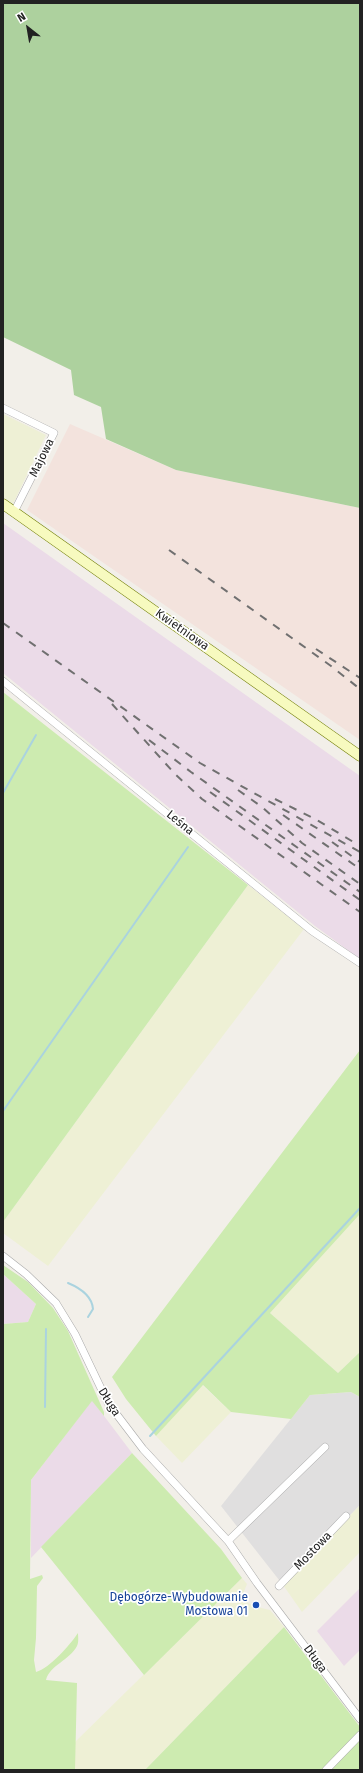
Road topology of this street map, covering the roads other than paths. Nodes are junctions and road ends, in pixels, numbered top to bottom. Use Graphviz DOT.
graph roads {
  1 [pos="3,408"];
  2 [pos="3,504"];
  3 [pos="14,512"];
  4 [pos="3,681"];
  5 [pos="360,756"];
  6 [pos="360,963"];
  7 [pos="3,1256"];
  8 [pos="325,1447"];
  9 [pos="346,1516"];
  10 [pos="228,1541"];
  11 [pos="279,1586"];
  12 [pos="360,1719"];
  13 [pos="360,1735"];
  14 [pos="326,1770"];
  1 -- 3 [label="street, Majowa"];
  2 -- 3 [label="street, Kwietniowa"];
  3 -- 5 [label="street, Kwietniowa"];
  4 -- 6 [label="street, Leśna"];
  7 -- 10 [label="street, Długa"];
  8 -- 10 [label="street"];
  9 -- 11 [label="street, Mostowa"];
  10 -- 12 [label="street, Długa"];
  13 -- 14 [label="street"];
}
